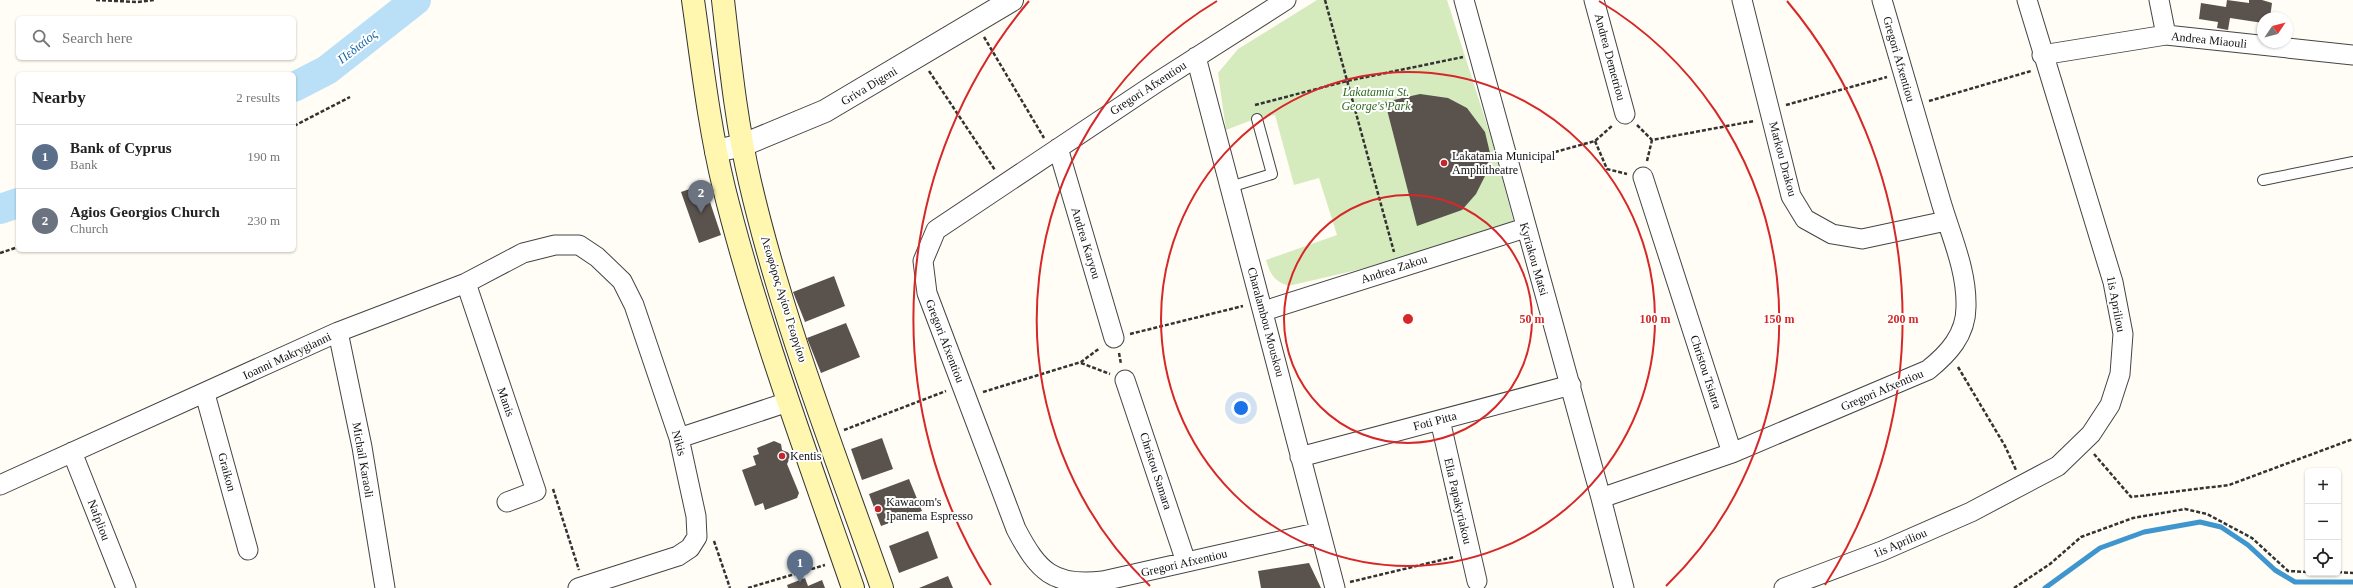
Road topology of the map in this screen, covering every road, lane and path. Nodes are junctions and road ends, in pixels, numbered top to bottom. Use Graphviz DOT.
graph roads {
  1 [pos="96,0"];
  2 [pos="154,0"];
  3 [pos="693,0"];
  4 [pos="723,0"];
  5 [pos="1012,0"];
  6 [pos="1286,0"];
  7 [pos="1325,0"];
  8 [pos="1464,0"];
  9 [pos="1594,0"];
  10 [pos="1742,0"];
  11 [pos="1882,0"];
  12 [pos="2027,0"];
  13 [pos="2159,0"];
  14 [pos="976,22"];
  15 [pos="2166,35"];
  16 [pos="1478,54"];
  17 [pos="2353,55"];
  18 [pos="919,56"];
  19 [pos="1196,57"];
  20 [pos="2044,61"];
  21 [pos="1903,73"];
  22 [pos="1347,81"];
  23 [pos="350,97"];
  24 [pos="1913,106"];
  25 [pos="1625,114"];
  26 [pos="1771,114"];
  27 [pos="1257,119"];
  28 [pos="296,125"];
  29 [pos="1652,140"];
  30 [pos="1595,141"];
  31 [pos="743,145"];
  32 [pos="1055,150"];
  33 [pos="716,151"];
  34 [pos="2353,162"];
  35 [pos="1508,165"];
  36 [pos="1643,177"];
  37 [pos="2263,180"];
  38 [pos="1005,184"];
  39 [pos="1230,187"];
  40 [pos="1946,221"];
  41 [pos="1525,228"];
  42 [pos="579,245"];
  43 [pos="16,248"];
  44 [pos="0,253"];
  45 [pos="1398,268"];
  46 [pos="466,283"];
  47 [pos="1262,306"];
  48 [pos="338,332"];
  49 [pos="1114,338"];
  50 [pos="1949,353"];
  51 [pos="1081,362"];
  52 [pos="1125,380"];
  53 [pos="1571,385"];
  54 [pos="964,391"];
  55 [pos="205,394"];
  56 [pos="788,402"];
  57 [pos="1440,420"];
  58 [pos="838,432"];
  59 [pos="679,438"];
  60 [pos="2353,439"];
  61 [pos="2083,441"];
  62 [pos="72,452"];
  63 [pos="1732,453"];
  64 [pos="1300,457"];
  65 [pos="0,485"];
  66 [pos="2022,485"];
  67 [pos="536,491"];
  68 [pos="1602,498"];
  69 [pos="507,502"];
  70 [pos="1320,532"];
  71 [pos="697,538"];
  72 [pos="248,550"];
  73 [pos="1470,553"];
  74 [pos="843,559"];
  75 [pos="1186,562"];
  76 [pos="2305,572"];
  77 [pos="2341,572"];
  78 [pos="2353,573"];
  79 [pos="1477,581"];
  80 [pos="581,587"];
  81 [pos="1335,587"];
  82 [pos="126,588"];
  83 [pos="385,588"];
  84 [pos="730,588"];
  85 [pos="748,588"];
  86 [pos="853,588"];
  87 [pos="882,588"];
  88 [pos="1624,588"];
  89 [pos="1784,588"];
  90 [pos="2014,588"];
  1 -- 2 [label="path"];
  3 -- 33 [label="main road"];
  4 -- 31 [label="main road, Λεωφόρος Αγίου Γεωργίου"];
  5 -- 14 [label="street, Griva Digeni"];
  6 -- 19 [label="street, Gregori Afxentiou"];
  7 -- 22 [label="path"];
  8 -- 16 [label="street, Kyriakou Matsi"];
  9 -- 25 [label="street, Andrea Demetriou"];
  10 -- 26 [label="street, Markou Drakou"];
  11 -- 21 [label="street, Gregori Afxentiou"];
  12 -- 20 [label="street, 1is Apriliou"];
  13 -- 15 [label="street"];
  14 -- 18 [label="street, Griva Digeni"];
  14 -- 32 [label="path"];
  15 -- 17 [label="street, Andrea Miaouli"];
  15 -- 20 [label="street, Andrea Miaouli"];
  16 -- 22 [label="path"];
  16 -- 35 [label="street, Kyriakou Matsi"];
  18 -- 31 [label="street, Griva Digeni"];
  18 -- 38 [label="path"];
  19 -- 32 [label="street, Gregori Afxentiou"];
  19 -- 39 [label="street, Charalambou Mouskou"];
  20 -- 24 [label="path"];
  20 -- 61 [label="street, 1is Apriliou"];
  21 -- 24 [label="street, Gregori Afxentiou"];
  21 -- 26 [label="path"];
  22 -- 27 [label="path"];
  22 -- 45 [label="path"];
  23 -- 28 [label="path"];
  24 -- 40 [label="street, Gregori Afxentiou"];
  25 -- 29 [label="path"];
  25 -- 30 [label="path"];
  26 -- 29 [label="path"];
  26 -- 40 [label="street, Markou Drakou"];
  27 -- 39 [label="lane"];
  29 -- 36 [label="path"];
  30 -- 35 [label="path"];
  30 -- 36 [label="path"];
  31 -- 33 [label="street, Griva Digeni"];
  31 -- 87 [label="main road, Λεωφόρος Αγίου Γεωργίου"];
  32 -- 38 [label="street, Gregori Afxentiou"];
  32 -- 49 [label="street, Andrea Karyou"];
  33 -- 56 [label="main road"];
  34 -- 37 [label="lane"];
  35 -- 41 [label="street, Kyriakou Matsi"];
  36 -- 63 [label="street, Christou Tsiatra"];
  38 -- 54 [label="street, Gregori Afxentiou"];
  39 -- 47 [label="street, Charalambou Mouskou"];
  40 -- 50 [label="street, Gregori Afxentiou"];
  41 -- 45 [label="street, Andrea Zakou"];
  41 -- 53 [label="street, Kyriakou Matsi"];
  42 -- 46 [label="street, Ioanni Makrygianni"];
  42 -- 59 [label="street, Nikis"];
  43 -- 44 [label="path"];
  45 -- 47 [label="street, Andrea Zakou"];
  46 -- 48 [label="street, Ioanni Makrygianni"];
  46 -- 67 [label="street, Manis"];
  47 -- 49 [label="path"];
  47 -- 64 [label="street, Charalambou Mouskou"];
  48 -- 55 [label="street, Ioanni Makrygianni"];
  48 -- 83 [label="street, Michail Karaoli"];
  49 -- 51 [label="path"];
  49 -- 52 [label="path"];
  50 -- 63 [label="street, Gregori Afxentiou"];
  50 -- 66 [label="path"];
  51 -- 52 [label="path"];
  51 -- 54 [label="path"];
  52 -- 75 [label="street, Christou Samara"];
  53 -- 57 [label="street, Foti Pitta"];
  53 -- 68 [label="street, Kyriakou Matsi"];
  54 -- 58 [label="path"];
  54 -- 75 [label="street, Gregori Afxentiou"];
  55 -- 62 [label="street, Ioanni Makrygianni"];
  55 -- 72 [label="street, Graikon"];
  56 -- 59 [label="street"];
  56 -- 74 [label="main road"];
  57 -- 64 [label="street, Foti Pitta"];
  57 -- 73 [label="street, Elia Papakyriakou"];
  59 -- 71 [label="street, Nikis"];
  60 -- 61 [label="path"];
  61 -- 66 [label="street, 1is Apriliou"];
  62 -- 65 [label="street, Ioanni Makrygianni"];
  62 -- 82 [label="street, Nafpliou"];
  63 -- 68 [label="street, Gregori Afxentiou"];
  64 -- 70 [label="street, Charalambou Mouskou"];
  66 -- 89 [label="street, 1is Apriliou"];
  67 -- 69 [label="street"];
  67 -- 80 [label="path"];
  68 -- 88 [label="street, Kyriakou Matsi"];
  70 -- 75 [label="street, Gregori Afxentiou"];
  70 -- 81 [label="street, Charalambou Mouskou"];
  71 -- 80 [label="street"];
  71 -- 84 [label="path"];
  73 -- 79 [label="street, Elia Papakyriakou"];
  73 -- 81 [label="path"];
  74 -- 85 [label="path"];
  74 -- 86 [label="main road"];
  76 -- 90 [label="path"];
  77 -- 78 [label="path"];
}
